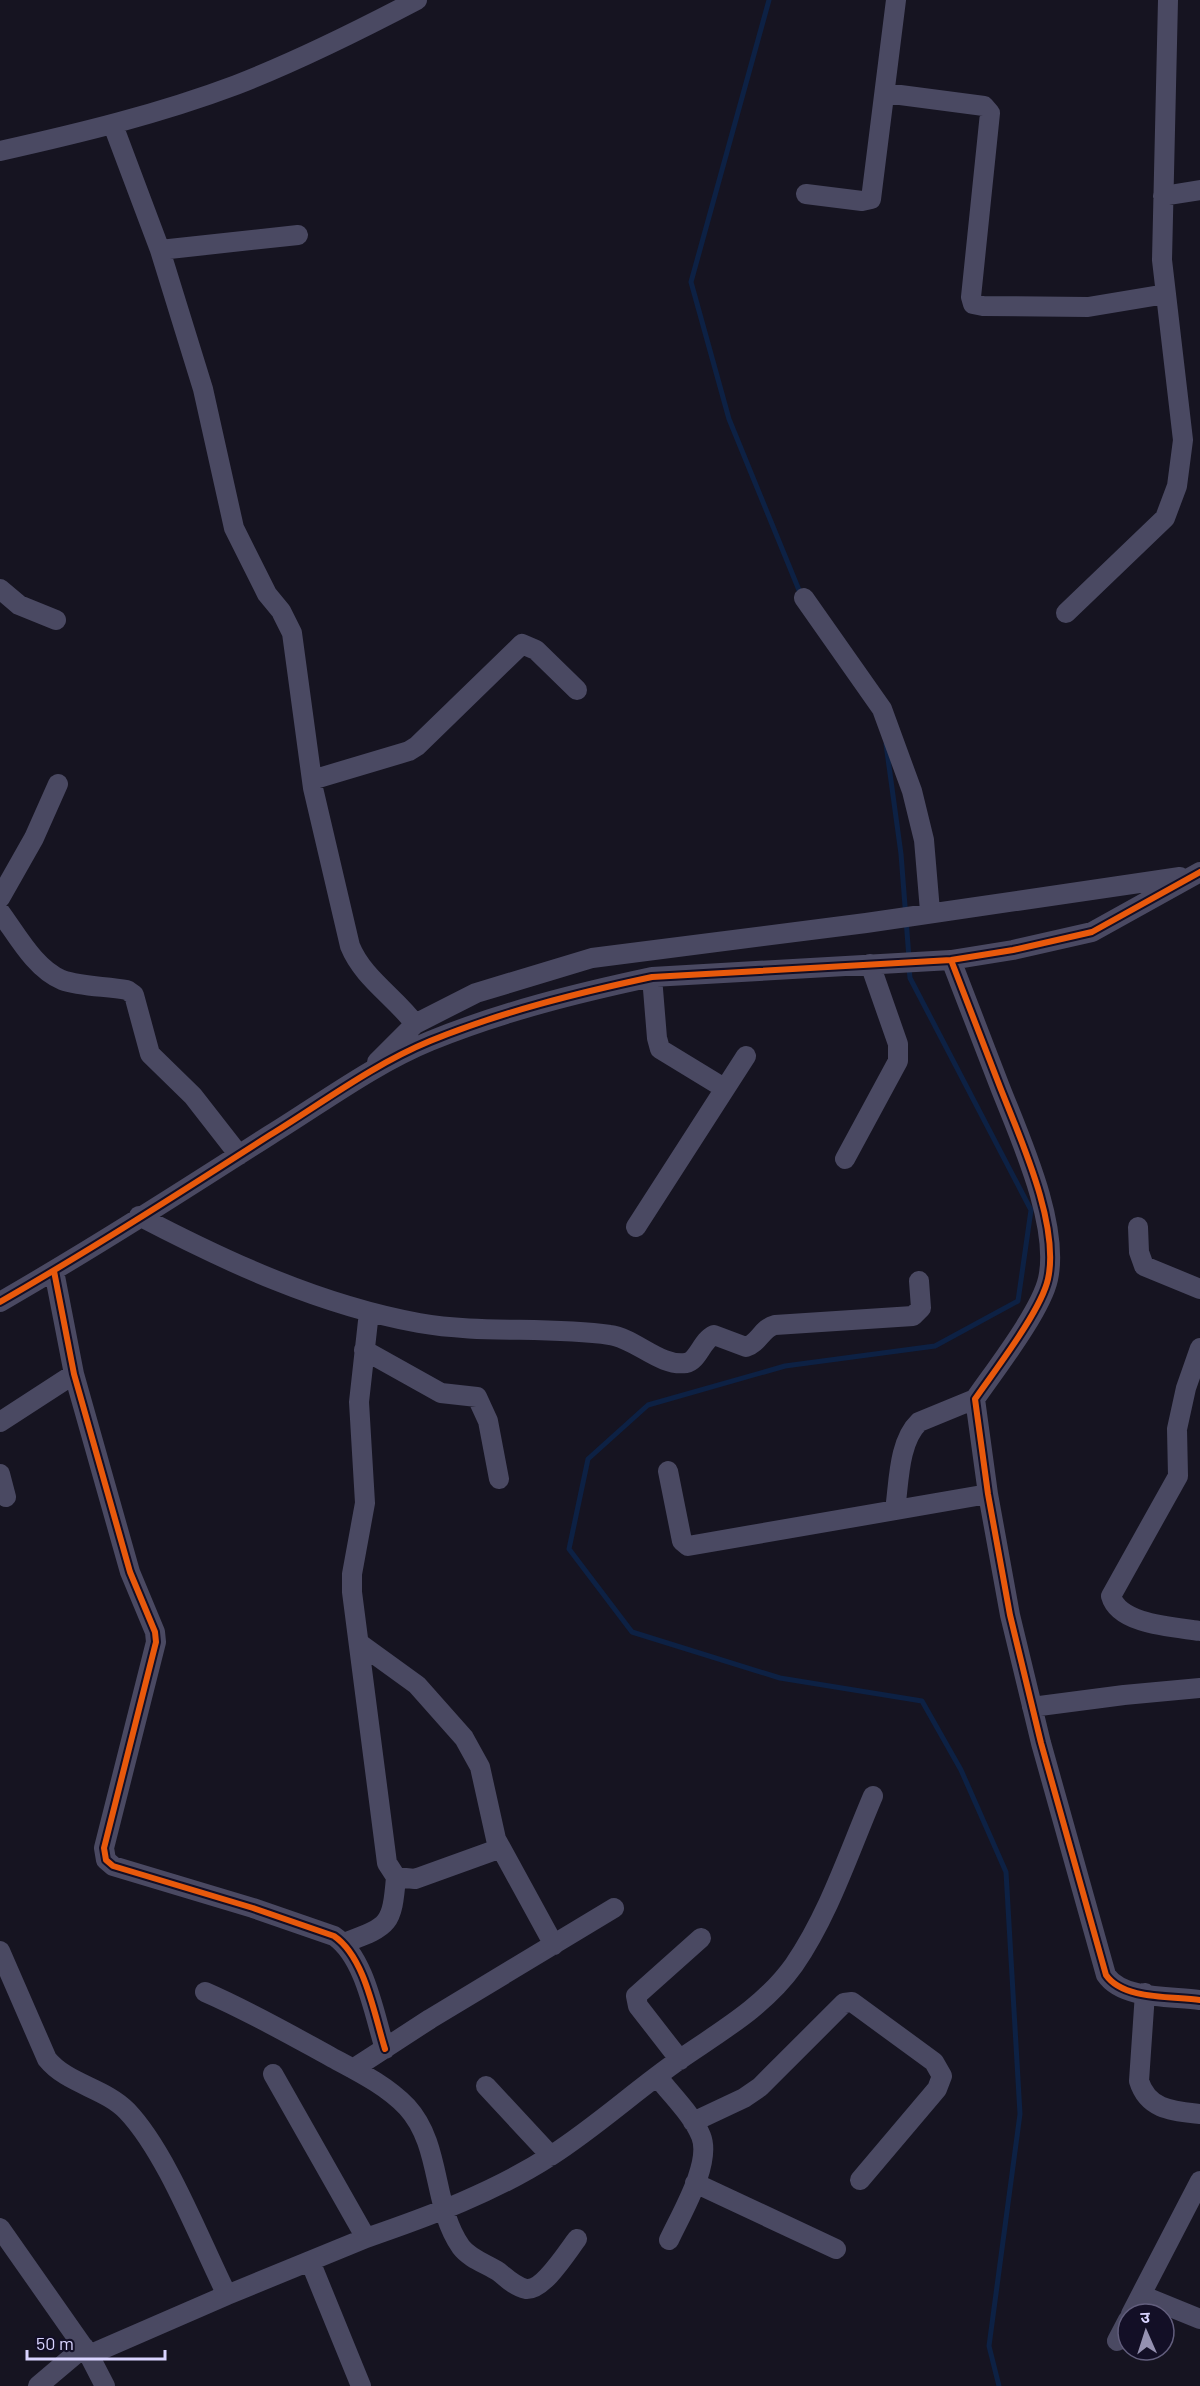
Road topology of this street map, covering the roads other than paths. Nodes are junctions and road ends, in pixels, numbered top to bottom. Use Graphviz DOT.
graph roads {
  1 [pos="417,0"];
  2 [pos="896,0"];
  3 [pos="1168,0"];
  4 [pos="885,93"];
  5 [pos="113,125"];
  6 [pos="0,151"];
  7 [pos="1200,190"];
  8 [pos="806,194"];
  9 [pos="1163,196"];
  10 [pos="298,235"];
  11 [pos="160,250"];
  12 [pos="1166,294"];
  13 [pos="0,589"];
  14 [pos="804,598"];
  15 [pos="1066,613"];
  16 [pos="56,620"];
  17 [pos="578,690"];
  18 [pos="312,780"];
  19 [pos="58,784"];
  20 [pos="1196,874"];
  21 [pos="0,898"];
  22 [pos="0,912"];
  23 [pos="924,912"];
  24 [pos="951,960"];
  25 [pos="879,963"];
  26 [pos="652,977"];
  27 [pos="415,1024"];
  28 [pos="747,1056"];
  29 [pos="362,1077"];
  30 [pos="724,1088"];
  31 [pos="239,1155"];
  32 [pos="845,1159"];
  33 [pos="139,1216"];
  34 [pos="636,1227"];
  35 [pos="1138,1227"];
  36 [pos="54,1271"];
  37 [pos="919,1281"];
  38 [pos="1200,1289"];
  39 [pos="0,1302"];
  40 [pos="369,1312"];
  41 [pos="1200,1348"];
  42 [pos="364,1350"];
  43 [pos="74,1374"];
  44 [pos="1193,1390"];
  45 [pos="975,1399"];
  46 [pos="0,1422"];
  47 [pos="668,1471"];
  48 [pos="0,1474"];
  49 [pos="500,1479"];
  50 [pos="988,1494"];
  51 [pos="6,1497"];
  52 [pos="895,1510"];
  53 [pos="1200,1631"];
  54 [pos="360,1643"];
  55 [pos="1200,1688"];
  56 [pos="1032,1707"];
  57 [pos="873,1796"];
  58 [pos="501,1848"];
  59 [pos="396,1877"];
  60 [pos="614,1908"];
  61 [pos="701,1938"];
  62 [pos="344,1943"];
  63 [pos="554,1944"];
  64 [pos="0,1951"];
  65 [pos="206,1992"];
  66 [pos="1145,1993"];
  67 [pos="1200,2000"];
  68 [pos="385,2049"];
  69 [pos="680,2060"];
  70 [pos="353,2069"];
  71 [pos="273,2074"];
  72 [pos="657,2076"];
  73 [pos="486,2086"];
  74 [pos="1200,2114"];
  75 [pos="693,2122"];
  76 [pos="551,2156"];
  77 [pos="860,2180"];
  78 [pos="695,2183"];
  79 [pos="1197,2192"];
  80 [pos="446,2211"];
  81 [pos="0,2228"];
  82 [pos="366,2238"];
  83 [pos="577,2240"];
  84 [pos="669,2240"];
  85 [pos="836,2249"];
  86 [pos="310,2261"];
  87 [pos="227,2295"];
  88 [pos="1141,2295"];
  89 [pos="1137,2302"];
  90 [pos="1200,2319"];
  91 [pos="86,2351"];
  92 [pos="38,2386"];
  93 [pos="105,2386"];
  94 [pos="361,2386"];
  1 -- 5 [label="street"];
  2 -- 4 [label="street"];
  3 -- 9 [label="street"];
  4 -- 8 [label="street"];
  4 -- 12 [label="street"];
  5 -- 6 [label="street"];
  5 -- 11 [label="street"];
  7 -- 9 [label="street"];
  9 -- 12 [label="street"];
  10 -- 11 [label="street"];
  11 -- 18 [label="street"];
  12 -- 15 [label="street"];
  13 -- 16 [label="street"];
  14 -- 23 [label="street"];
  17 -- 18 [label="street"];
  18 -- 27 [label="street"];
  19 -- 21 [label="street"];
  20 -- 23 [label="street"];
  20 -- 24 [label="street"];
  22 -- 31 [label="street"];
  23 -- 27 [label="street"];
  24 -- 25 [label="street"];
  24 -- 45 [label="street"];
  25 -- 26 [label="street"];
  25 -- 32 [label="street"];
  26 -- 29 [label="street"];
  26 -- 30 [label="street"];
  27 -- 29 [label="street"];
  28 -- 30 [label="street"];
  29 -- 31 [label="street"];
  30 -- 34 [label="street"];
  31 -- 33 [label="street"];
  33 -- 36 [label="street"];
  33 -- 40 [label="street"];
  35 -- 38 [label="street"];
  36 -- 39 [label="street"];
  36 -- 43 [label="street"];
  37 -- 40 [label="street"];
  40 -- 42 [label="street"];
  41 -- 44 [label="street"];
  42 -- 49 [label="street"];
  42 -- 54 [label="street"];
  43 -- 46 [label="street"];
  43 -- 62 [label="street"];
  44 -- 53 [label="street"];
  45 -- 50 [label="street"];
  45 -- 52 [label="street"];
  47 -- 52 [label="street"];
  48 -- 51 [label="street"];
  50 -- 52 [label="street"];
  50 -- 56 [label="street"];
  54 -- 58 [label="street"];
  54 -- 59 [label="street"];
  55 -- 56 [label="street"];
  56 -- 66 [label="street"];
  57 -- 69 [label="street"];
  58 -- 59 [label="street"];
  58 -- 63 [label="street"];
  59 -- 62 [label="street"];
  60 -- 63 [label="street"];
  61 -- 69 [label="street"];
  62 -- 68 [label="street"];
  63 -- 68 [label="street"];
  64 -- 87 [label="street"];
  65 -- 70 [label="street"];
  66 -- 67 [label="street"];
  66 -- 74 [label="street"];
  68 -- 70 [label="street"];
  69 -- 72 [label="street"];
  70 -- 80 [label="street"];
  71 -- 82 [label="street"];
  72 -- 75 [label="street"];
  72 -- 76 [label="street"];
  73 -- 76 [label="street"];
  75 -- 77 [label="street"];
  75 -- 78 [label="street"];
  76 -- 80 [label="street"];
  78 -- 84 [label="street"];
  78 -- 85 [label="street"];
  79 -- 88 [label="street"];
  80 -- 82 [label="street"];
  80 -- 83 [label="street"];
  81 -- 91 [label="street"];
  82 -- 86 [label="street"];
  86 -- 87 [label="street"];
  86 -- 94 [label="street"];
  87 -- 91 [label="street"];
  88 -- 89 [label="street"];
  88 -- 90 [label="street"];
  91 -- 92 [label="street"];
  91 -- 93 [label="street"];
}
